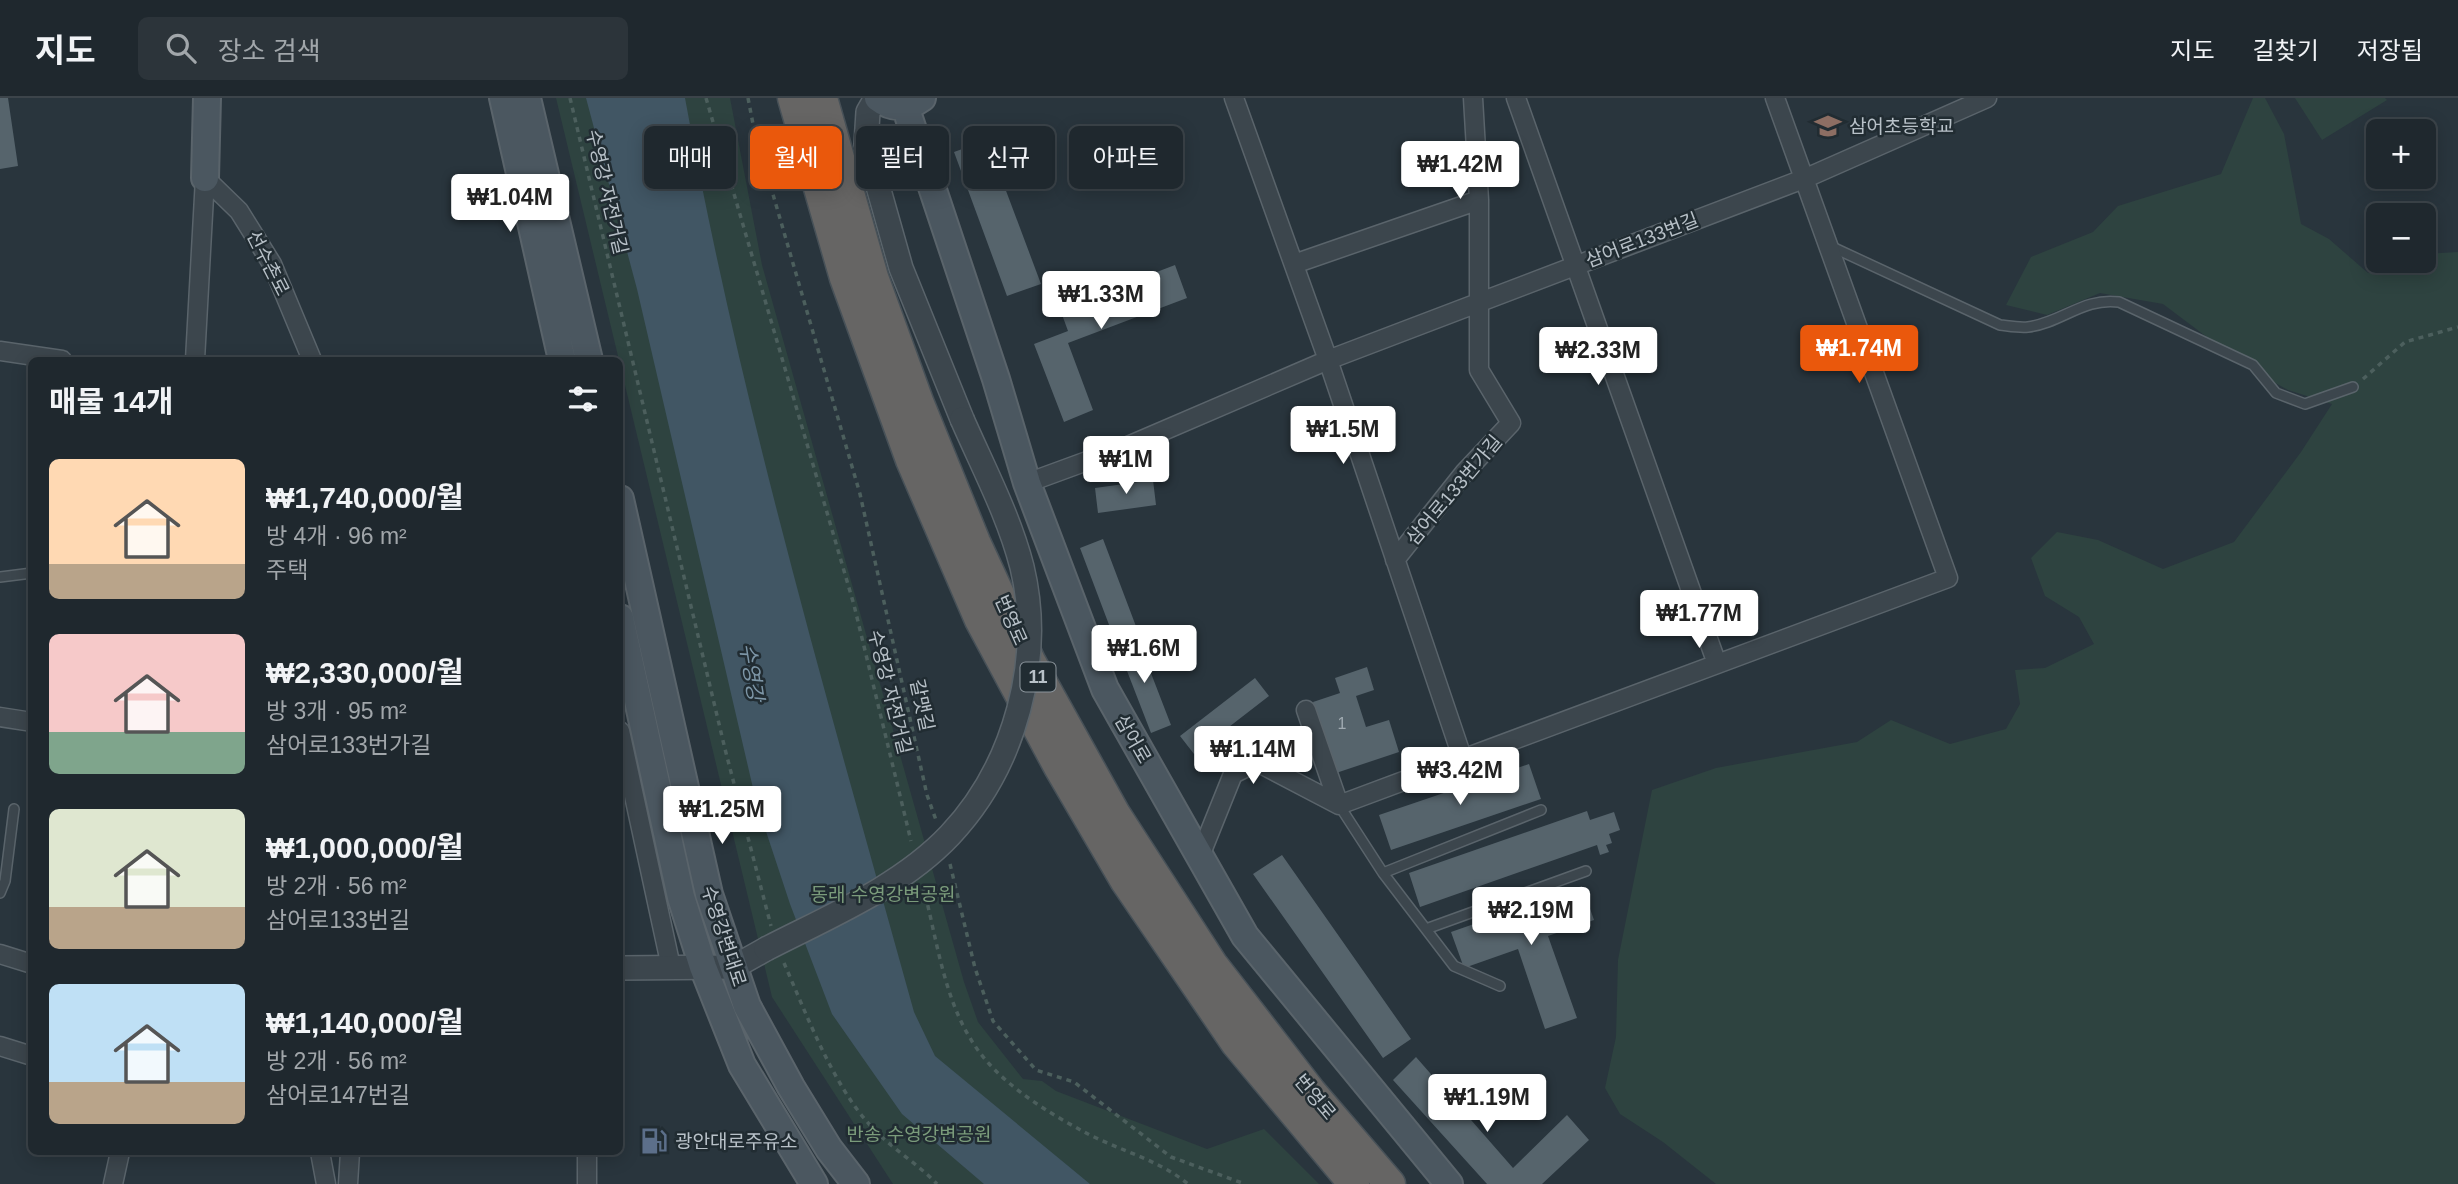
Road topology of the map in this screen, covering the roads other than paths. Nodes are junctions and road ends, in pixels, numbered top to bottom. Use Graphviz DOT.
graph roads {
  1 [pos="207,98"];
  2 [pos="503,98"];
  3 [pos="527,98"];
  4 [pos="793,98"];
  5 [pos="822,98"];
  6 [pos="877,98"];
  7 [pos="1234,98"];
  8 [pos="1473,98"];
  9 [pos="1516,98"];
  10 [pos="1775,98"];
  11 [pos="1987,98"];
  12 [pos="914,102"];
  13 [pos="205,178"];
  14 [pos="1806,178"];
  15 [pos="1479,200"];
  16 [pos="1830,246"];
  17 [pos="1293,264"];
  18 [pos="1576,265"];
  19 [pos="1478,303"];
  20 [pos="0,351"];
  21 [pos="41,357"];
  22 [pos="195,357"];
  23 [pos="311,357"];
  24 [pos="561,357"];
  25 [pos="588,357"];
  26 [pos="1328,360"];
  27 [pos="2353,387"];
  28 [pos="1027,483"];
  29 [pos="623,512"];
  30 [pos="1395,560"];
  31 [pos="28,574"];
  32 [pos="0,577"];
  33 [pos="623,632"];
  34 [pos="1717,664"];
  35 [pos="1306,710"];
  36 [pos="0,717"];
  37 [pos="28,721"];
  38 [pos="623,745"];
  39 [pos="1462,757"];
  40 [pos="1339,805"];
  41 [pos="14,809"];
  42 [pos="1541,810"];
  43 [pos="1200,856"];
  44 [pos="1586,871"];
  45 [pos="1383,873"];
  46 [pos="0,893"];
  47 [pos="1426,929"];
  48 [pos="0,954"];
  49 [pos="28,963"];
  50 [pos="671,967"];
  51 [pos="703,967"];
  52 [pos="734,967"];
  53 [pos="623,968"];
  54 [pos="1500,986"];
  55 [pos="0,1046"];
  56 [pos="28,1055"];
  57 [pos="119,1155"];
  58 [pos="321,1155"];
  59 [pos="350,1155"];
  60 [pos="587,1155"];
  61 [pos="113,1184"];
  62 [pos="326,1184"];
  63 [pos="348,1184"];
  64 [pos="587,1184"];
  65 [pos="814,1184"];
  66 [pos="856,1184"];
  67 [pos="1354,1184"];
  68 [pos="1390,1184"];
  69 [pos="1449,1184"];
  1 -- 13 [label="main road"];
  2 -- 24 [label="main road"];
  3 -- 25 [label="main road"];
  4 -- 67 [label="highway, 번영로 / 11"];
  5 -- 68 [label="highway, 번영로 / 11"];
  6 -- 12 [label="main road"];
  6 -- 52 [label="street, bridge"];
  7 -- 17 [label="street"];
  8 -- 15 [label="street"];
  9 -- 18 [label="street"];
  10 -- 14 [label="street"];
  11 -- 14 [label="street, 삼어로133번길"];
  12 -- 28 [label="main road, 삼어로"];
  13 -- 22 [label="street"];
  13 -- 23 [label="street, 선수촌로"];
  14 -- 16 [label="street"];
  14 -- 18 [label="street, 삼어로133번길"];
  15 -- 17 [label="street"];
  15 -- 19 [label="street"];
  16 -- 27 [label="lane"];
  16 -- 34 [label="street"];
  17 -- 26 [label="street"];
  18 -- 19 [label="street, 삼어로133번길"];
  18 -- 34 [label="street"];
  19 -- 26 [label="street, 삼어로133번길"];
  19 -- 30 [label="street, 삼어로133번가길"];
  20 -- 21 [label="street"];
  26 -- 28 [label="street, 삼어로133번길"];
  26 -- 30 [label="street, 삼어로133번가길"];
  28 -- 43 [label="main road, 삼어로"];
  29 -- 52 [label="main road, 수영강변대로"];
  30 -- 39 [label="street, 삼어로133번가길"];
  31 -- 32 [label="lane"];
  33 -- 51 [label="main road, 수영강변대로"];
  34 -- 39 [label="street"];
  35 -- 40 [label="street"];
  36 -- 37 [label="street"];
  38 -- 50 [label="street"];
  39 -- 40 [label="street"];
  40 -- 43 [label="street"];
  40 -- 45 [label="lane"];
  41 -- 46 [label="lane"];
  42 -- 45 [label="lane"];
  43 -- 69 [label="main road, 삼어로"];
  44 -- 47 [label="lane"];
  45 -- 47 [label="lane"];
  47 -- 54 [label="lane"];
  48 -- 49 [label="street"];
  50 -- 51 [label="street"];
  50 -- 53 [label="street"];
  51 -- 52 [label="street"];
  51 -- 65 [label="main road, 수영강변대로"];
  52 -- 66 [label="main road, 수영강변대로"];
  55 -- 56 [label="street"];
  57 -- 61 [label="street"];
  58 -- 62 [label="street"];
  59 -- 63 [label="street"];
  60 -- 64 [label="street"];
}
